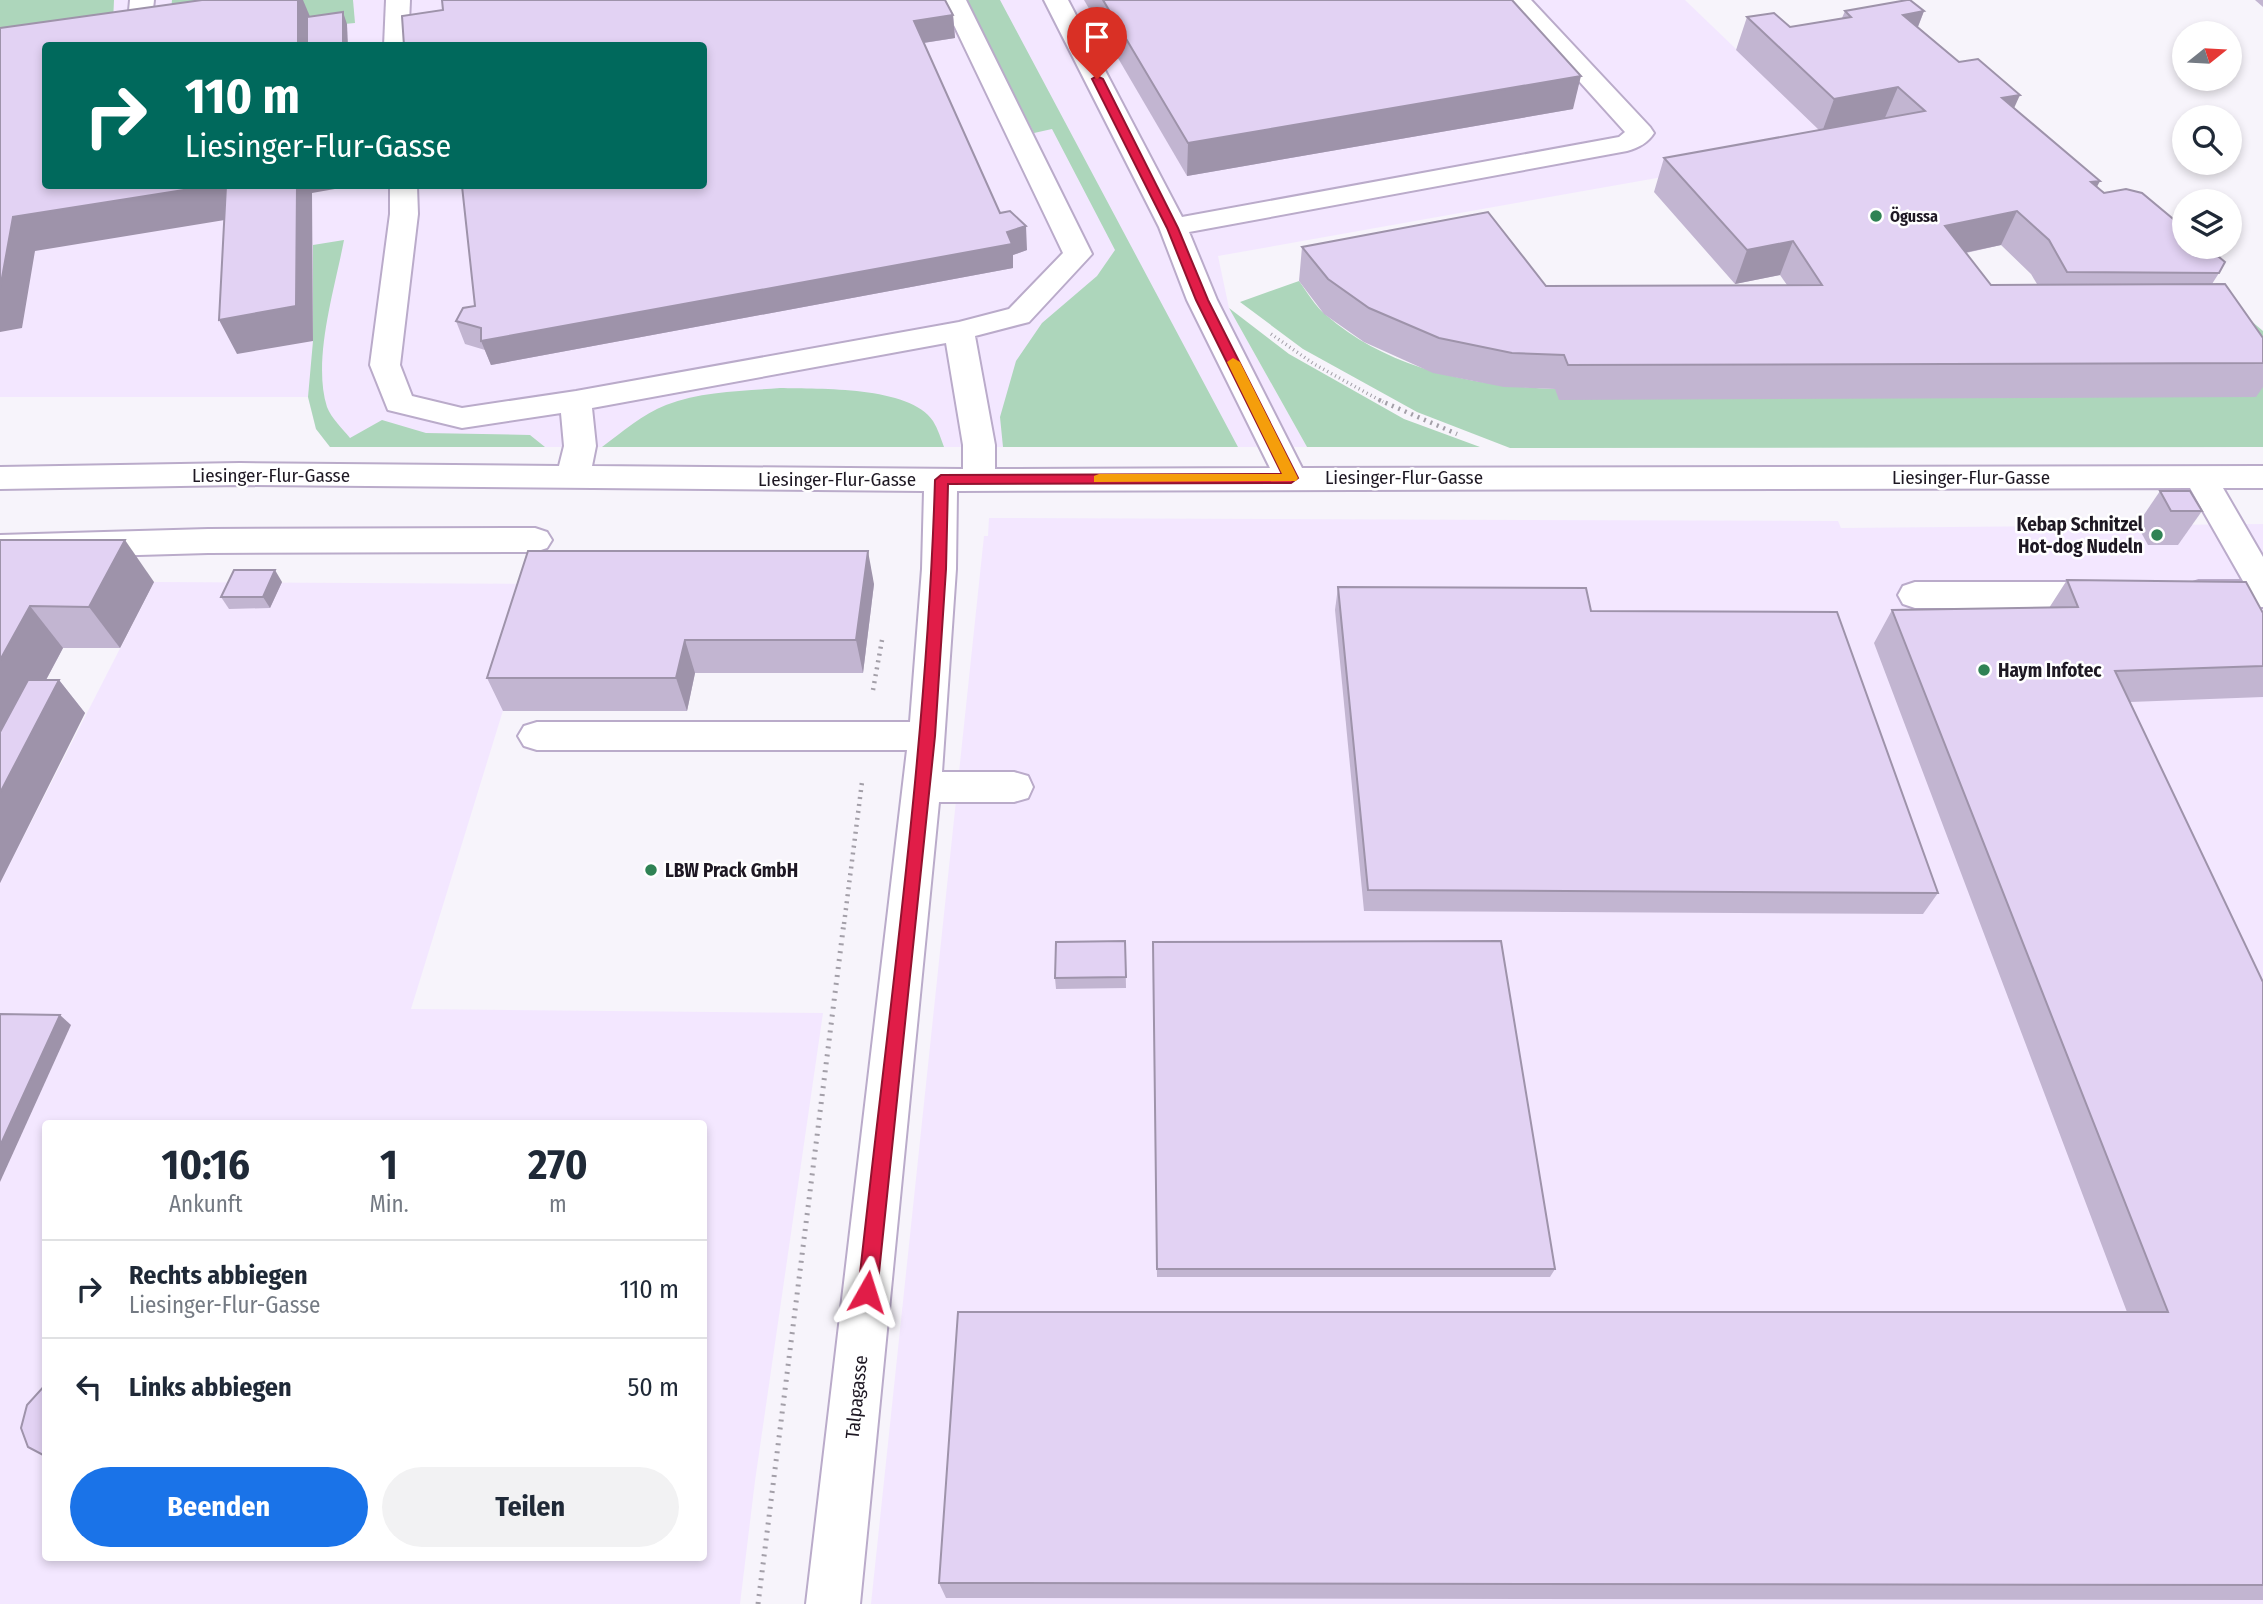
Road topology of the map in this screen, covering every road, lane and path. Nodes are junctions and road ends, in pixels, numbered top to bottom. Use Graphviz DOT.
graph roads {
  1 [pos="142,0"];
  2 [pos="398,0"];
  3 [pos="954,0"];
  4 [pos="1056,0"];
  5 [pos="1518,0"];
  6 [pos="138,42"];
  7 [pos="396,42"];
  8 [pos="402,189"];
  9 [pos="1173,228"];
  10 [pos="1202,300"];
  11 [pos="959,331"];
  12 [pos="576,401"];
  13 [pos="1468,439"];
  14 [pos="573,477"];
  15 [pos="2200,477"];
  16 [pos="2263,477"];
  17 [pos="0,478"];
  18 [pos="1291,478"];
  19 [pos="960,480"];
  20 [pos="535,540"];
  21 [pos="0,547"];
  22 [pos="2263,587"];
  23 [pos="2263,594"];
  24 [pos="1915,595"];
  25 [pos="883,630"];
  26 [pos="537,736"];
  27 [pos="866,736"];
  28 [pos="927,736"];
  29 [pos="922,787"];
  30 [pos="1014,787"];
  31 [pos="758,1604"];
  32 [pos="833,1604"];
  1 -- 6 [label="street"];
  2 -- 7 [label="street"];
  3 -- 11 [label="street"];
  4 -- 9 [label="street"];
  5 -- 9 [label="street"];
  8 -- 12 [label="street"];
  9 -- 10 [label="street"];
  10 -- 13 [label="path"];
  10 -- 18 [label="street"];
  11 -- 12 [label="street"];
  11 -- 19 [label="street, Talpagasse"];
  12 -- 14 [label="street"];
  14 -- 17 [label="street, Liesinger-Flur-Gasse"];
  14 -- 19 [label="street, Liesinger-Flur-Gasse"];
  15 -- 16 [label="street, Liesinger-Flur-Gasse"];
  15 -- 18 [label="street, Liesinger-Flur-Gasse"];
  15 -- 22 [label="street"];
  18 -- 19 [label="street, Liesinger-Flur-Gasse"];
  19 -- 28 [label="street, Talpagasse"];
  20 -- 21 [label="street"];
  23 -- 24 [label="street"];
  25 -- 27 [label="path"];
  26 -- 27 [label="street"];
  27 -- 28 [label="street"];
  27 -- 31 [label="path"];
  28 -- 29 [label="street, Talpagasse"];
  29 -- 30 [label="street"];
  29 -- 32 [label="street, Talpagasse"];
}
